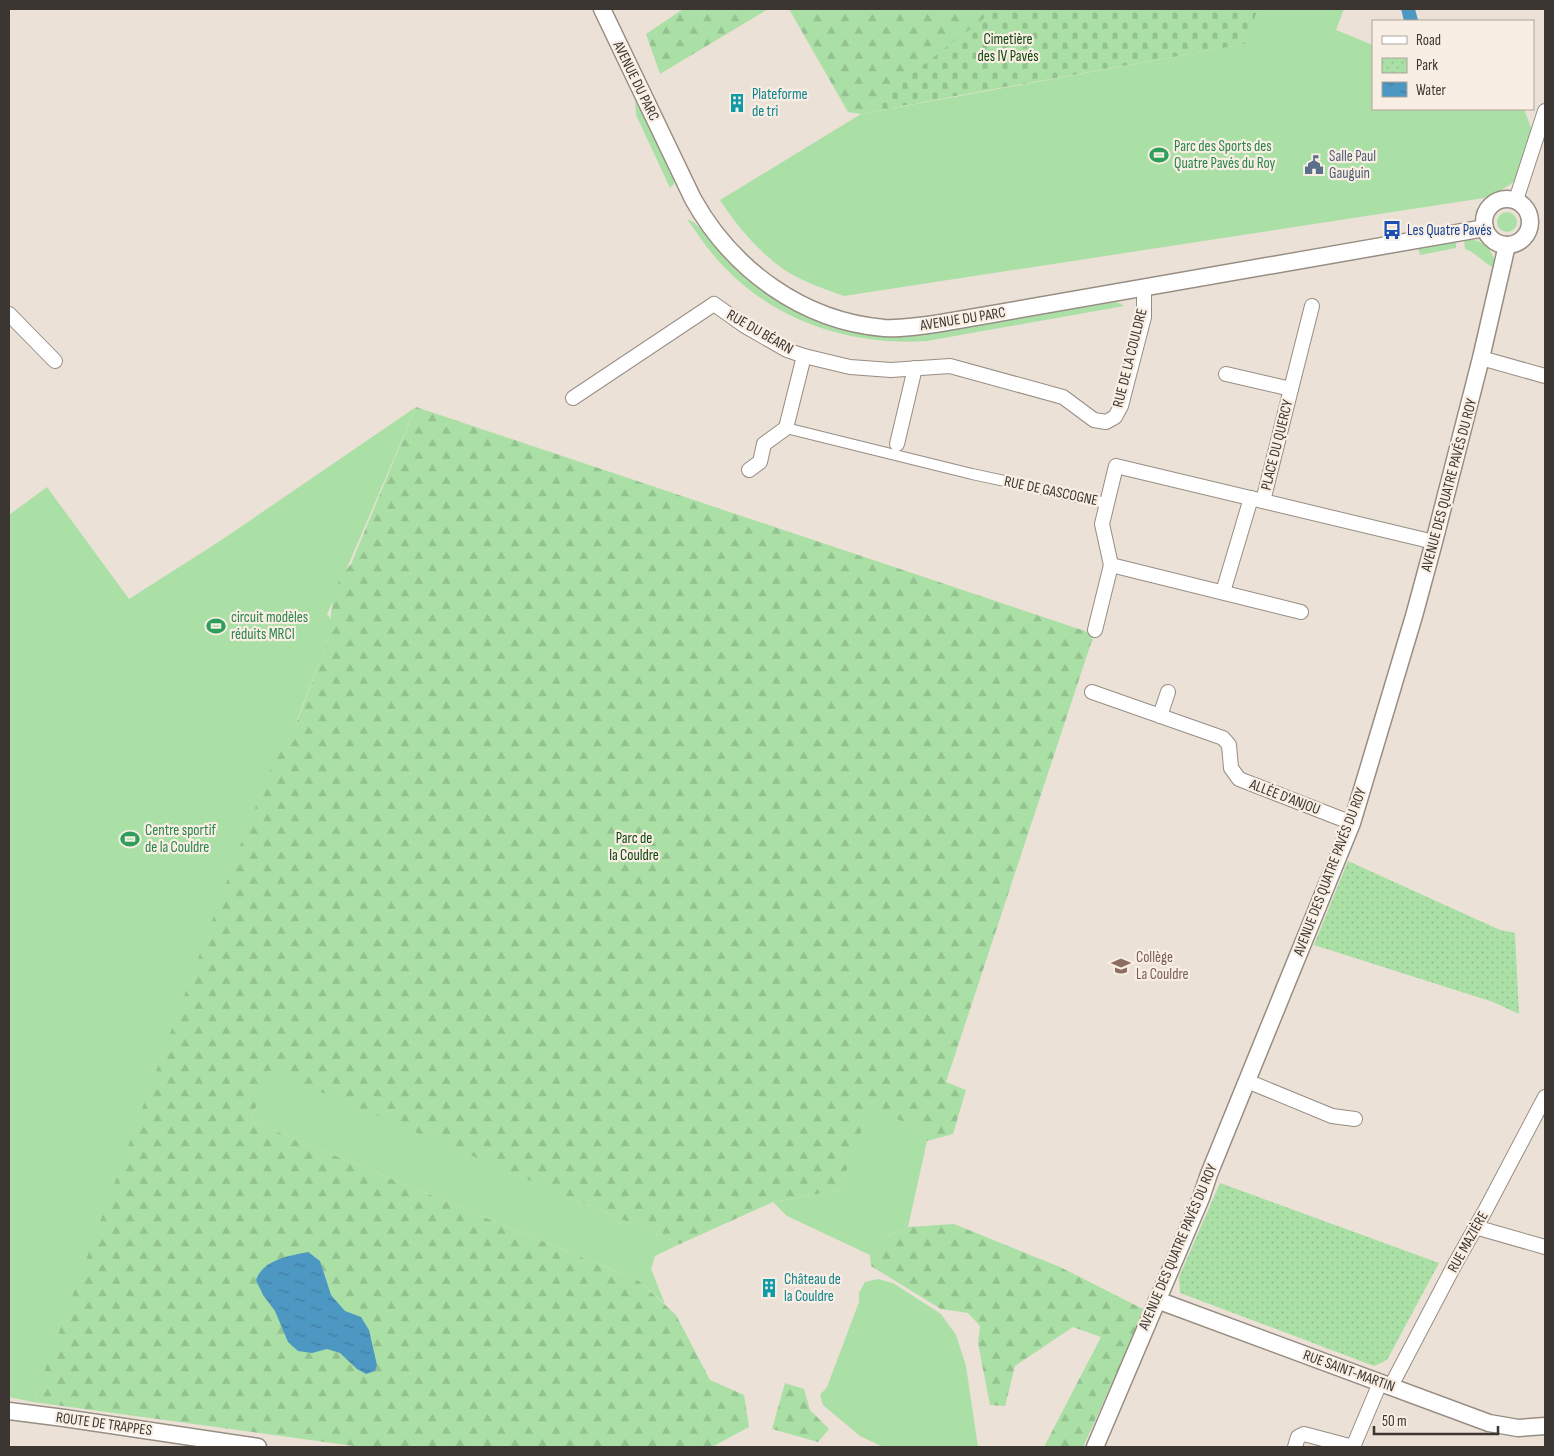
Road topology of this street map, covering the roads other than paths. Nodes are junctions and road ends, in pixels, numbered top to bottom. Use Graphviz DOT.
graph roads {
  1 [pos="602,9"];
  2 [pos="1545,111"];
  3 [pos="1516,200"];
  4 [pos="1538,218"];
  5 [pos="1484,228"];
  6 [pos="1507,245"];
  7 [pos="1144,289"];
  8 [pos="1312,306"];
  9 [pos="9,314"];
  10 [pos="804,356"];
  11 [pos="1481,358"];
  12 [pos="55,361"];
  13 [pos="915,368"];
  14 [pos="1226,374"];
  15 [pos="1545,376"];
  16 [pos="1291,390"];
  17 [pos="573,398"];
  18 [pos="1106,422"];
  19 [pos="786,428"];
  20 [pos="897,444"];
  21 [pos="749,470"];
  22 [pos="1257,499"];
  23 [pos="1106,503"];
  24 [pos="1434,542"];
  25 [pos="1111,565"];
  26 [pos="1223,592"];
  27 [pos="1301,612"];
  28 [pos="1095,630"];
  29 [pos="1092,692"];
  30 [pos="1168,692"];
  31 [pos="1160,716"];
  32 [pos="1352,823"];
  33 [pos="1247,1081"];
  34 [pos="1545,1097"];
  35 [pos="1355,1119"];
  36 [pos="1475,1227"];
  37 [pos="1545,1247"];
  38 [pos="1157,1300"];
  39 [pos="1385,1384"];
  40 [pos="9,1411"];
  41 [pos="1545,1426"];
  42 [pos="258,1447"];
  43 [pos="1095,1447"];
  44 [pos="1296,1447"];
  45 [pos="1353,1447"];
  1 -- 7 [label="street, AVENUE DU PARC"];
  2 -- 3 [label="street"];
  3 -- 4 [label="street"];
  3 -- 5 [label="street"];
  4 -- 6 [label="street"];
  5 -- 6 [label="street"];
  5 -- 7 [label="street, AVENUE DU PARC"];
  6 -- 11 [label="street, AVENUE DES QUATRE PAVÉS DU ROY"];
  7 -- 18 [label="street, RUE DE LA COULDRE"];
  8 -- 16 [label="street, PLACE DU QUERCY"];
  9 -- 12 [label="street"];
  10 -- 13 [label="street, RUE DU BÉARN"];
  10 -- 17 [label="street, RUE DU BÉARN"];
  10 -- 19 [label="street"];
  11 -- 15 [label="street"];
  11 -- 24 [label="street, AVENUE DES QUATRE PAVÉS DU ROY"];
  13 -- 18 [label="street, RUE DU BÉARN"];
  13 -- 20 [label="street"];
  14 -- 16 [label="street, PLACE DU QUERCY"];
  16 -- 22 [label="street, PLACE DU QUERCY"];
  19 -- 21 [label="street"];
  19 -- 23 [label="street, RUE DE GASCOGNE"];
  22 -- 23 [label="street, RUE DE GASCOGNE"];
  22 -- 24 [label="street, RUE DE GASCOGNE"];
  22 -- 26 [label="street, PLACE DU QUERCY"];
  23 -- 25 [label="street"];
  24 -- 32 [label="street, AVENUE DES QUATRE PAVÉS DU ROY"];
  25 -- 26 [label="street"];
  25 -- 28 [label="street"];
  26 -- 27 [label="street"];
  29 -- 31 [label="street, ALLÉE D'ANJOU"];
  30 -- 31 [label="street"];
  31 -- 32 [label="street, ALLÉE D'ANJOU"];
  32 -- 33 [label="street, AVENUE DES QUATRE PAVÉS DU ROY"];
  33 -- 35 [label="street"];
  33 -- 38 [label="street, AVENUE DES QUATRE PAVÉS DU ROY"];
  34 -- 36 [label="street, RUE MAZIÈRE"];
  36 -- 37 [label="street"];
  36 -- 39 [label="street, RUE MAZIÈRE"];
  38 -- 39 [label="street, RUE SAINT-MARTIN"];
  38 -- 43 [label="street, AVENUE DES QUATRE PAVÉS DU ROY"];
  39 -- 41 [label="street, RUE SAINT-MARTIN"];
  39 -- 45 [label="street, RUE MAZIÈRE"];
  40 -- 42 [label="street, ROUTE DE TRAPPES"];
  44 -- 45 [label="street"];
}
